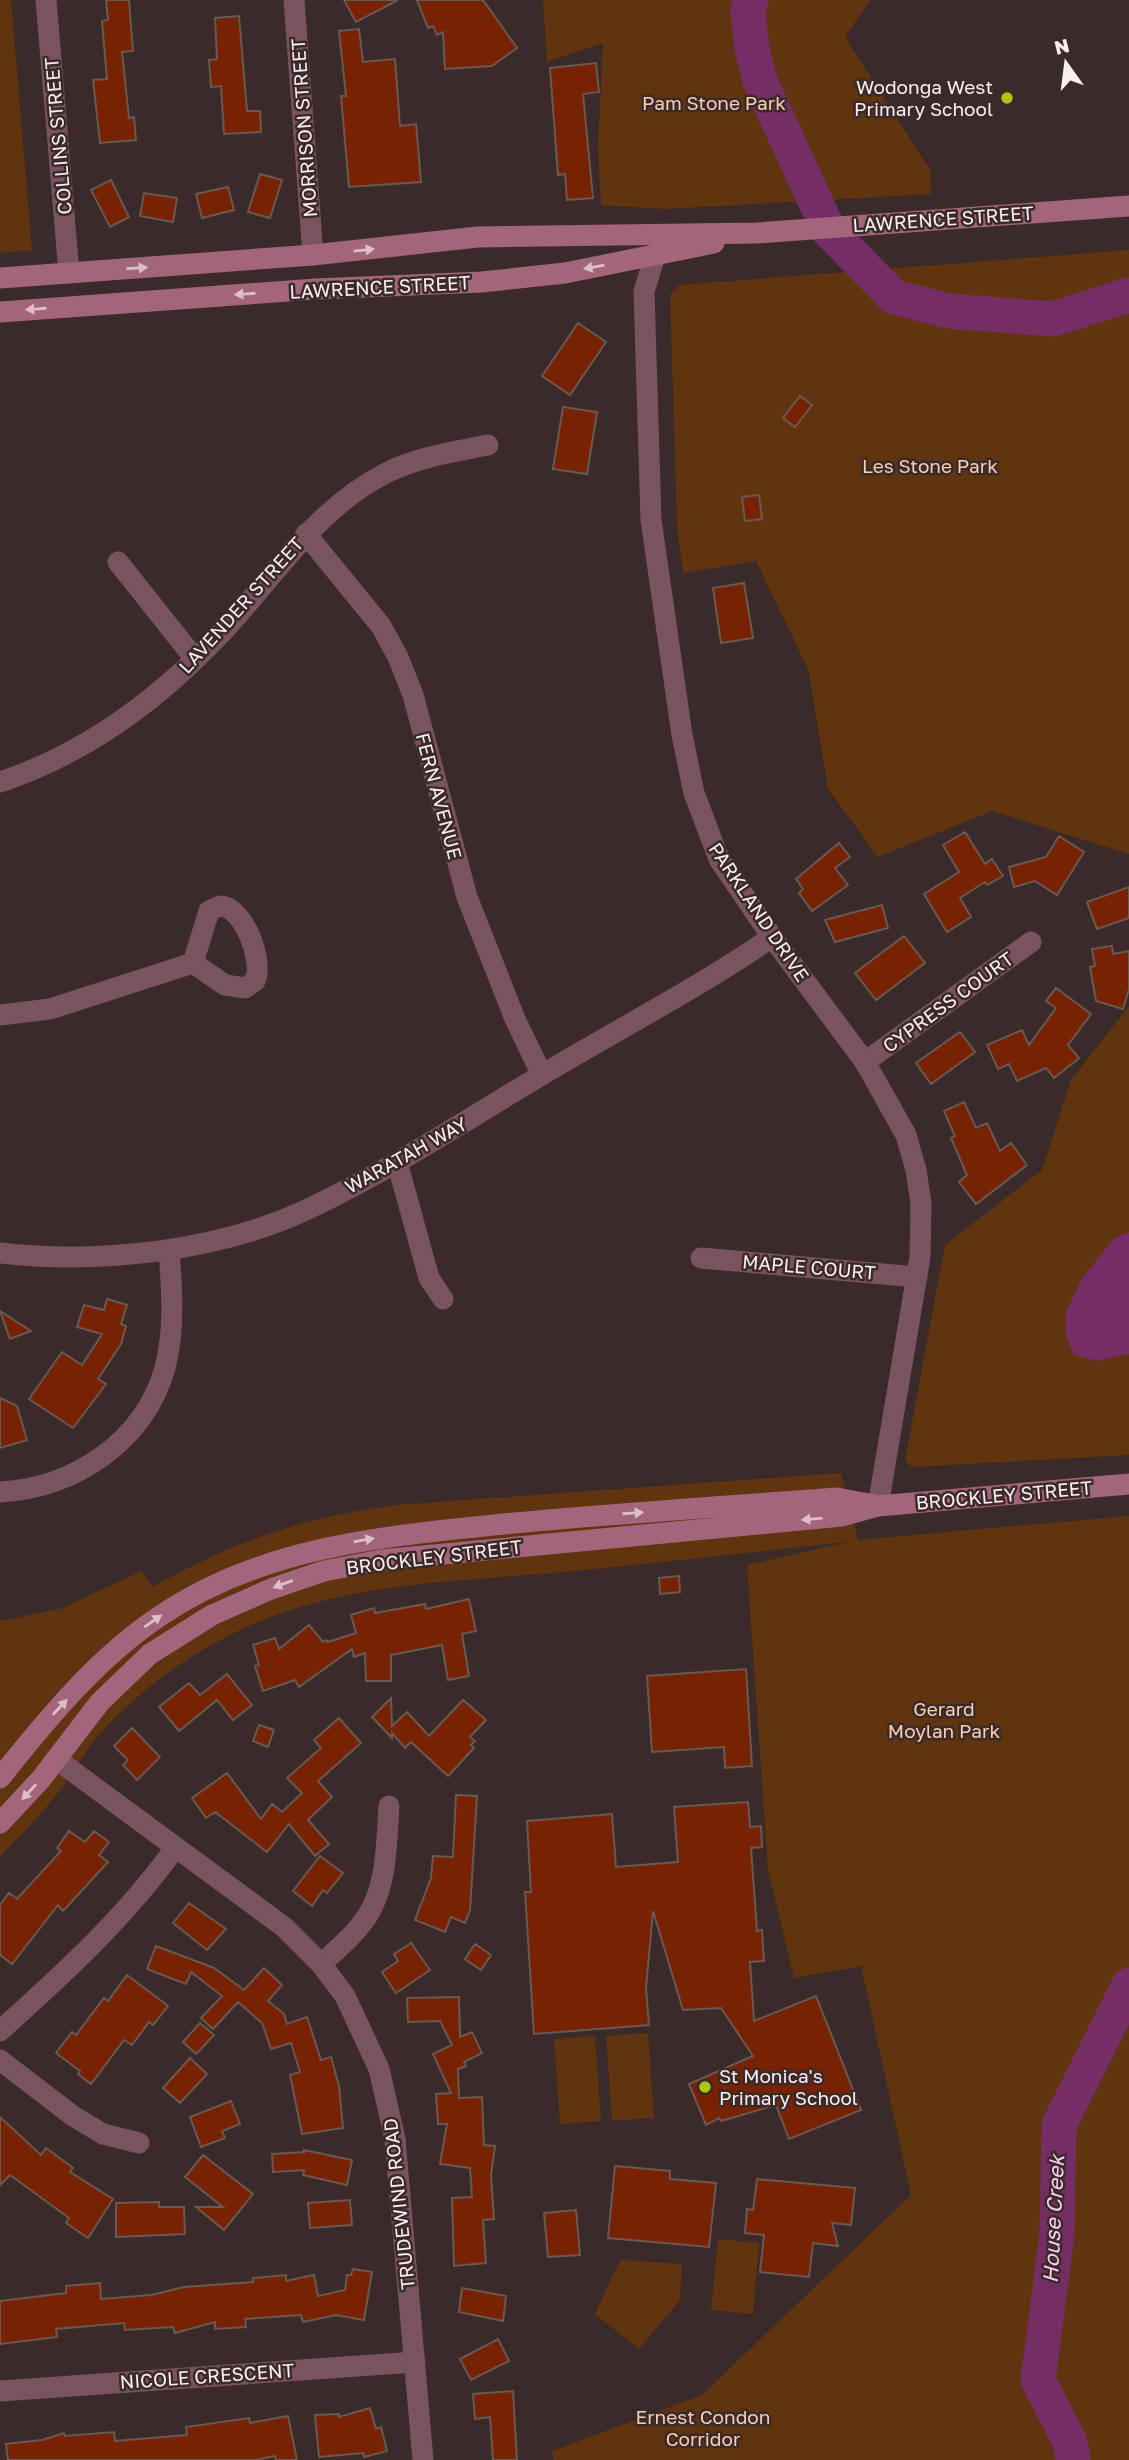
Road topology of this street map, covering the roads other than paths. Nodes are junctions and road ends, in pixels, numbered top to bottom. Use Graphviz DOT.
graph roads {
  1 [pos="46,0"];
  2 [pos="294,0"];
  3 [pos="1129,206"];
  4 [pos="757,233"];
  5 [pos="642,235"];
  6 [pos="313,255"];
  7 [pos="655,256"];
  8 [pos="626,262"];
  9 [pos="69,273"];
  10 [pos="0,278"];
  11 [pos="316,289"];
  12 [pos="644,291"];
  13 [pos="72,306"];
  14 [pos="0,312"];
  15 [pos="488,445"];
  16 [pos="306,534"];
  17 [pos="118,562"];
  18 [pos="195,659"];
  19 [pos="0,782"];
  20 [pos="772,937"];
  21 [pos="1031,942"];
  22 [pos="193,963"];
  23 [pos="0,1015"];
  24 [pos="865,1062"];
  25 [pos="542,1075"];
  26 [pos="397,1162"];
  27 [pos="169,1250"];
  28 [pos="0,1253"];
  29 [pos="701,1258"];
  30 [pos="917,1277"];
  31 [pos="443,1298"];
  32 [pos="1129,1484"];
  33 [pos="0,1492"];
  34 [pos="878,1506"];
  35 [pos="565,1518"];
  36 [pos="568,1542"];
  37 [pos="29,1741"];
  38 [pos="56,1759"];
  39 [pos="0,1778"];
  40 [pos="388,1805"];
  41 [pos="0,1823"];
  42 [pos="175,1848"];
  43 [pos="321,1964"];
  44 [pos="0,2031"];
  45 [pos="0,2060"];
  46 [pos="139,2143"];
  47 [pos="415,2361"];
  48 [pos="0,2391"];
  49 [pos="423,2460"];
  1 -- 9 [label="street, COLLINS STREET"];
  2 -- 6 [label="street, MORRISON STREET"];
  3 -- 4 [label="main road, LAWRENCE STREET"];
  4 -- 5 [label="main road, LAWRENCE STREET"];
  4 -- 7 [label="main road, LAWRENCE STREET"];
  6 -- 5 [label="main road, LAWRENCE STREET, one-way"];
  5 -- 7 [label="main road"];
  9 -- 6 [label="main road, LAWRENCE STREET, one-way"];
  6 -- 11 [label="main road"];
  7 -- 8 [label="main road, LAWRENCE STREET"];
  7 -- 12 [label="street, PARKLAND DRIVE"];
  8 -- 11 [label="main road, LAWRENCE STREET, one-way"];
  8 -- 12 [label="street"];
  9 -- 10 [label="main road, LAWRENCE STREET"];
  9 -- 13 [label="main road"];
  11 -- 13 [label="main road, LAWRENCE STREET, one-way"];
  12 -- 20 [label="street, PARKLAND DRIVE"];
  13 -- 14 [label="main road, LAWRENCE STREET, one-way"];
  15 -- 16 [label="street, LAVENDER STREET"];
  16 -- 18 [label="street, LAVENDER STREET"];
  16 -- 25 [label="street, FERN AVENUE"];
  17 -- 18 [label="street"];
  18 -- 19 [label="street, LAVENDER STREET"];
  20 -- 24 [label="street, PARKLAND DRIVE"];
  20 -- 25 [label="street, WARATAH WAY"];
  21 -- 24 [label="street, CYPRESS COURT"];
  22 -- 23 [label="street"];
  24 -- 30 [label="street, PARKLAND DRIVE"];
  25 -- 26 [label="street, WARATAH WAY"];
  26 -- 27 [label="street, WARATAH WAY"];
  26 -- 31 [label="street"];
  27 -- 28 [label="street, WARATAH WAY"];
  27 -- 33 [label="street"];
  29 -- 30 [label="street, MAPLE COURT"];
  30 -- 34 [label="street, PARKLAND DRIVE"];
  32 -- 34 [label="main road, BROCKLEY STREET"];
  35 -- 34 [label="main road, BROCKLEY STREET, one-way"];
  34 -- 36 [label="main road, BROCKLEY STREET, one-way"];
  35 -- 36 [label="main road"];
  37 -- 35 [label="main road, BROCKLEY STREET, one-way"];
  36 -- 38 [label="main road, BROCKLEY STREET, one-way"];
  37 -- 38 [label="main road"];
  37 -- 39 [label="main road, BROCKLEY STREET"];
  38 -- 41 [label="main road, BROCKLEY STREET, one-way"];
  38 -- 42 [label="street, TRUDEWIND ROAD"];
  40 -- 43 [label="street"];
  42 -- 43 [label="street, TRUDEWIND ROAD"];
  42 -- 44 [label="street"];
  43 -- 47 [label="street, TRUDEWIND ROAD"];
  45 -- 46 [label="street"];
  47 -- 48 [label="street, NICOLE CRESCENT"];
  47 -- 49 [label="street, TRUDEWIND ROAD"];
}
